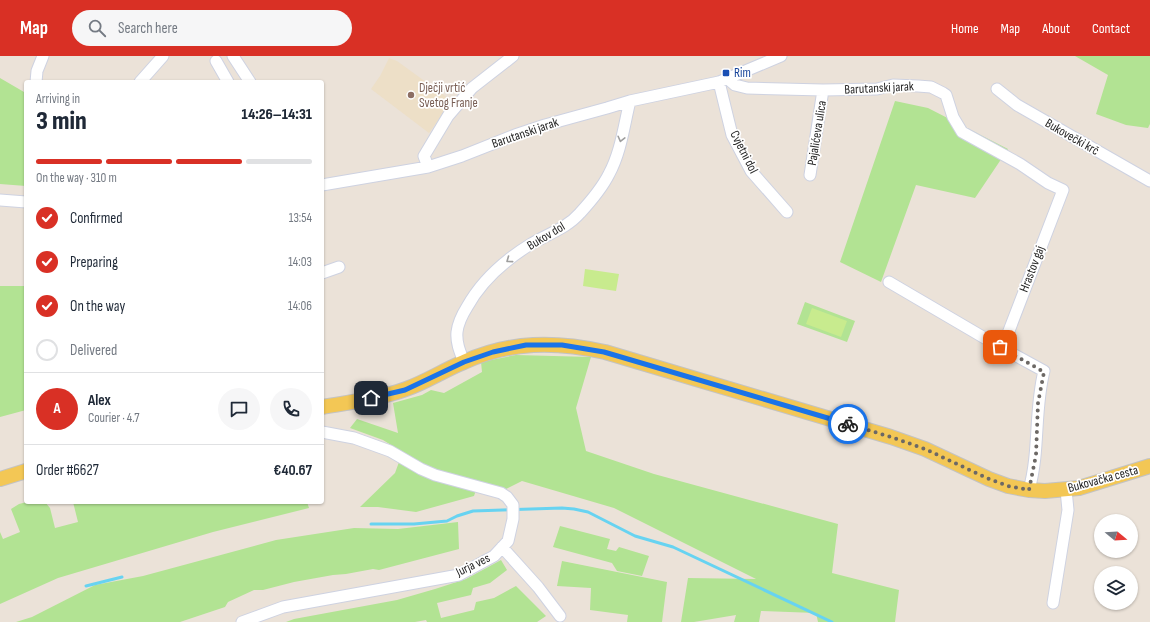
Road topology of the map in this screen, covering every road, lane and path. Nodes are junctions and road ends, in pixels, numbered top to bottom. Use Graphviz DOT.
graph roads {
  1 [pos="43,56"];
  2 [pos="163,56"];
  3 [pos="233,56"];
  4 [pos="513,56"];
  5 [pos="781,56"];
  6 [pos="216,61"];
  7 [pos="36,80"];
  8 [pos="142,80"];
  9 [pos="227,80"];
  10 [pos="249,80"];
  11 [pos="724,80"];
  12 [pos="997,89"];
  13 [pos="823,90"];
  14 [pos="630,101"];
  15 [pos="428,167"];
  16 [pos="810,175"];
  17 [pos="1150,181"];
  18 [pos="324,185"];
  19 [pos="1062,190"];
  20 [pos="0,200"];
  21 [pos="24,202"];
  22 [pos="787,212"];
  23 [pos="339,267"];
  24 [pos="324,272"];
  25 [pos="889,282"];
  26 [pos="1002,349"];
  27 [pos="464,362"];
  28 [pos="324,407"];
  29 [pos="324,432"];
  30 [pos="1150,466"];
  31 [pos="24,472"];
  32 [pos="0,479"];
  33 [pos="1029,490"];
  34 [pos="1066,490"];
  35 [pos="502,547"];
  36 [pos="1052,603"];
  37 [pos="560,616"];
  38 [pos="242,622"];
  1 -- 7 [label="street"];
  2 -- 8 [label="street"];
  3 -- 10 [label="street"];
  4 -- 15 [label="street"];
  5 -- 11 [label="street, Barutanski jarak"];
  6 -- 9 [label="street"];
  11 -- 13 [label="street, Barutanski jarak"];
  11 -- 14 [label="street, Barutanski jarak"];
  11 -- 22 [label="street, Cvjetni dol"];
  12 -- 17 [label="street, Bukovečki krč"];
  13 -- 16 [label="street, Pajalićeva ulica"];
  13 -- 19 [label="street, Barutanski jarak"];
  14 -- 15 [label="street, Barutanski jarak"];
  14 -- 27 [label="street, Bukov dol, one-way"];
  15 -- 18 [label="street, Barutanski jarak"];
  19 -- 26 [label="street, Hrastov gaj"];
  20 -- 21 [label="street"];
  23 -- 24 [label="street"];
  25 -- 26 [label="street"];
  26 -- 33 [label="street"];
  27 -- 28 [label="main road, Bukovačka cesta"];
  27 -- 33 [label="main road, Bukovačka cesta"];
  29 -- 35 [label="street, Jurja ves"];
  30 -- 34 [label="main road, Bukovačka cesta"];
  31 -- 32 [label="main road"];
  33 -- 34 [label="main road, Bukovačka cesta"];
  34 -- 36 [label="street"];
  35 -- 37 [label="street"];
  35 -- 38 [label="street, Jurja ves"];
}
